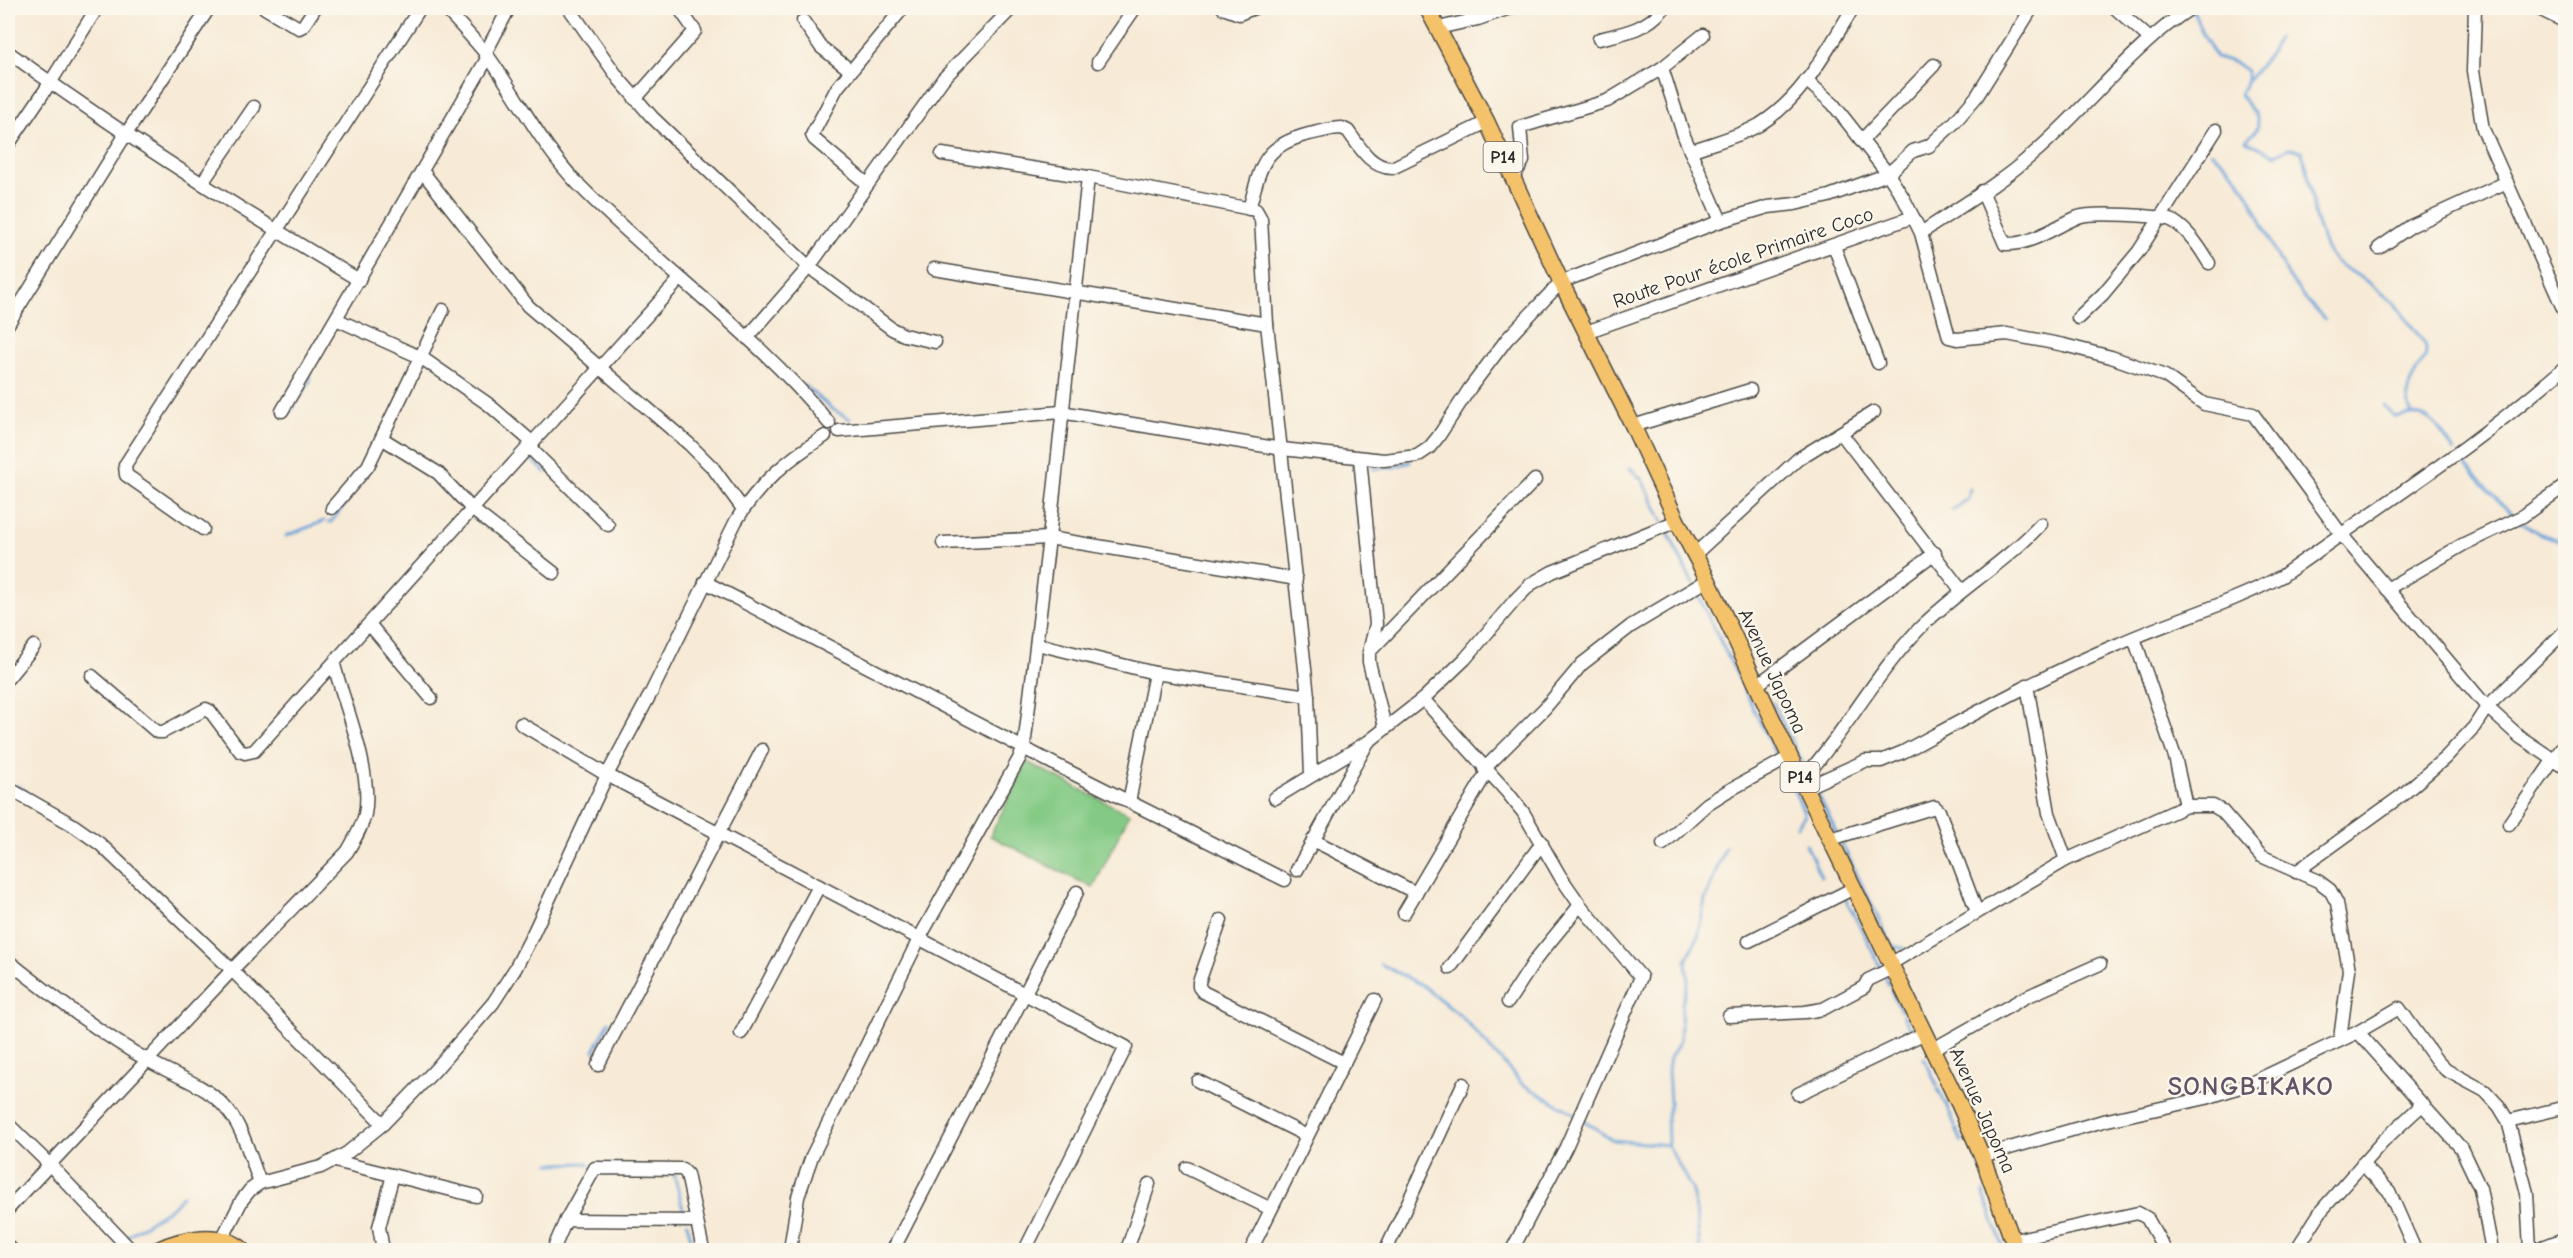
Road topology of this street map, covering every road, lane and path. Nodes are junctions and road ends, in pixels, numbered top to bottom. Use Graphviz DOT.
graph roads {
  1 [pos="97,8"];
  2 [pos="209,8"];
  3 [pos="265,8"];
  4 [pos="315,8"];
  5 [pos="420,8"];
  6 [pos="445,8"];
  7 [pos="509,8"];
  8 [pos="569,8"];
  9 [pos="679,8"];
  10 [pos="903,8"];
  11 [pos="1012,8"];
  12 [pos="1135,8"];
  13 [pos="1223,8"];
  14 [pos="1254,8"];
  15 [pos="1427,8"];
  16 [pos="1510,8"];
  17 [pos="1664,8"];
  18 [pos="1853,8"];
  19 [pos="2032,8"];
  20 [pos="2115,8"];
  21 [pos="2191,8"];
  22 [pos="2475,8"];
  23 [pos="2546,9"];
  24 [pos="803,21"];
  25 [pos="2565,22"];
  26 [pos="1438,28"];
  27 [pos="1702,35"];
  28 [pos="2150,38"];
  29 [pos="1599,39"];
  30 [pos="8,52"];
  31 [pos="487,56"];
  32 [pos="1098,63"];
  33 [pos="1934,65"];
  34 [pos="1662,68"];
  35 [pos="850,70"];
  36 [pos="1806,80"];
  37 [pos="50,83"];
  38 [pos="635,99"];
  39 [pos="254,107"];
  40 [pos="1486,122"];
  41 [pos="2216,130"];
  42 [pos="126,134"];
  43 [pos="1861,141"];
  44 [pos="8,146"];
  45 [pos="1690,151"];
  46 [pos="942,154"];
  47 [pos="422,171"];
  48 [pos="1888,174"];
  49 [pos="1088,177"];
  50 [pos="1513,178"];
  51 [pos="2507,182"];
  52 [pos="202,183"];
  53 [pos="867,184"];
  54 [pos="1982,191"];
  55 [pos="1249,209"];
  56 [pos="2159,217"];
  57 [pos="1913,218"];
  58 [pos="1721,220"];
  59 [pos="277,231"];
  60 [pos="1921,233"];
  61 [pos="1834,246"];
  62 [pos="2379,248"];
  63 [pos="2209,263"];
  64 [pos="809,267"];
  65 [pos="934,269"];
  66 [pos="680,279"];
  67 [pos="359,280"];
  68 [pos="1561,282"];
  69 [pos="1074,292"];
  70 [pos="443,310"];
  71 [pos="2565,315"];
  72 [pos="2078,318"];
  73 [pos="336,319"];
  74 [pos="8,324"];
  75 [pos="1267,324"];
  76 [pos="1586,333"];
  77 [pos="747,338"];
  78 [pos="935,342"];
  79 [pos="422,358"];
  80 [pos="1878,363"];
  81 [pos="2565,366"];
  82 [pos="601,367"];
  83 [pos="1750,390"];
  84 [pos="282,411"];
  85 [pos="1061,412"];
  86 [pos="1874,412"];
  87 [pos="1633,426"];
  88 [pos="834,427"];
  89 [pos="1841,432"];
  90 [pos="383,439"];
  91 [pos="531,445"];
  92 [pos="1282,449"];
  93 [pos="1360,458"];
  94 [pos="1535,480"];
  95 [pos="2565,485"];
  96 [pos="332,508"];
  97 [pos="743,509"];
  98 [pos="473,510"];
  99 [pos="1677,521"];
  100 [pos="2042,524"];
  101 [pos="608,525"];
  102 [pos="203,529"];
  103 [pos="2341,534"];
  104 [pos="1049,538"];
  105 [pos="943,543"];
  106 [pos="1695,554"];
  107 [pos="1935,554"];
  108 [pos="554,573"];
  109 [pos="1296,579"];
  110 [pos="1708,580"];
  111 [pos="705,582"];
  112 [pos="2387,589"];
  113 [pos="1961,590"];
  114 [pos="370,625"];
  115 [pos="2565,630"];
  116 [pos="2134,638"];
  117 [pos="1037,644"];
  118 [pos="34,646"];
  119 [pos="1369,652"];
  120 [pos="334,665"];
  121 [pos="1155,673"];
  122 [pos="92,676"];
  123 [pos="8,678"];
  124 [pos="1757,685"];
  125 [pos="2027,686"];
  126 [pos="1308,696"];
  127 [pos="431,698"];
  128 [pos="1424,699"];
  129 [pos="2487,707"];
  130 [pos="521,724"];
  131 [pos="1385,727"];
  132 [pos="1368,742"];
  133 [pos="2565,742"];
  134 [pos="1023,747"];
  135 [pos="762,750"];
  136 [pos="1790,757"];
  137 [pos="2552,759"];
  138 [pos="2565,768"];
  139 [pos="1486,771"];
  140 [pos="607,775"];
  141 [pos="1311,775"];
  142 [pos="1803,784"];
  143 [pos="8,788"];
  144 [pos="1275,798"];
  145 [pos="1129,802"];
  146 [pos="2186,806"];
  147 [pos="2509,824"];
  148 [pos="718,834"];
  149 [pos="1831,839"];
  150 [pos="1313,840"];
  151 [pos="1542,843"];
  152 [pos="1663,844"];
  153 [pos="2066,860"];
  154 [pos="1297,870"];
  155 [pos="2296,872"];
  156 [pos="1285,880"];
  157 [pos="819,886"];
  158 [pos="1854,888"];
  159 [pos="1077,892"];
  160 [pos="1416,893"];
  161 [pos="1580,905"];
  162 [pos="1977,912"];
  163 [pos="1404,913"];
  164 [pos="1221,920"];
  165 [pos="919,939"];
  166 [pos="1749,941"];
  167 [pos="8,961"];
  168 [pos="2100,964"];
  169 [pos="1892,966"];
  170 [pos="1450,968"];
  171 [pos="232,970"];
  172 [pos="1026,995"];
  173 [pos="1375,1000"];
  174 [pos="1508,1002"];
  175 [pos="1730,1016"];
  176 [pos="2358,1032"];
  177 [pos="741,1033"];
  178 [pos="1925,1033"];
  179 [pos="2340,1039"];
  180 [pos="1933,1049"];
  181 [pos="148,1061"];
  182 [pos="1344,1063"];
  183 [pos="598,1065"];
  184 [pos="1198,1081"];
  185 [pos="1462,1084"];
  186 [pos="1798,1094"];
  187 [pos="2423,1104"];
  188 [pos="2565,1107"];
  189 [pos="2508,1121"];
  190 [pos="8,1124"];
  191 [pos="383,1124"];
  192 [pos="1307,1136"];
  193 [pos="1982,1156"];
  194 [pos="335,1161"];
  195 [pos="49,1164"];
  196 [pos="2362,1164"];
  197 [pos="1187,1168"];
  198 [pos="393,1175"];
  199 [pos="260,1183"];
  200 [pos="1149,1184"];
  201 [pos="476,1196"];
  202 [pos="8,1209"];
  203 [pos="1271,1209"];
  204 [pos="566,1220"];
  205 [pos="696,1221"];
  206 [pos="2565,1238"];
  207 [pos="222,1239"];
  208 [pos="2015,1245"];
  209 [pos="8,1246"];
  210 [pos="12,1251"];
  211 [pos="131,1251"];
  212 [pos="157,1251"];
  213 [pos="243,1251"];
  214 [pos="383,1251"];
  215 [pos="553,1251"];
  216 [pos="703,1251"];
  217 [pos="790,1251"];
  218 [pos="893,1251"];
  219 [pos="1025,1251"];
  220 [pos="1127,1251"];
  221 [pos="1251,1251"];
  222 [pos="1386,1251"];
  223 [pos="1512,1251"];
  224 [pos="2164,1251"];
  225 [pos="2296,1251"];
  226 [pos="2415,1251"];
  227 [pos="2492,1251"];
  228 [pos="2530,1251"];
  229 [pos="2535,1251"];
  1 -- 37 [label="street"];
  2 -- 42 [label="street"];
  3 -- 4 [label="street"];
  5 -- 59 [label="street"];
  6 -- 31 [label="street"];
  7 -- 31 [label="street"];
  8 -- 38 [label="street"];
  9 -- 38 [label="street"];
  10 -- 35 [label="street"];
  11 -- 53 [label="street"];
  12 -- 32 [label="street"];
  13 -- 14 [label="street"];
  15 -- 26 [label="main road, P14"];
  16 -- 26 [label="street"];
  17 -- 29 [label="street"];
  18 -- 36 [label="street"];
  19 -- 48 [label="street"];
  20 -- 28 [label="street"];
  21 -- 28 [label="street"];
  22 -- 51 [label="street"];
  23 -- 25 [label="street"];
  24 -- 35 [label="street"];
  26 -- 40 [label="main road, P14"];
  27 -- 34 [label="street"];
  28 -- 54 [label="street"];
  30 -- 37 [label="street"];
  31 -- 47 [label="street"];
  31 -- 66 [label="street"];
  33 -- 43 [label="street"];
  34 -- 45 [label="street"];
  34 -- 50 [label="street"];
  35 -- 53 [label="street"];
  36 -- 43 [label="street"];
  36 -- 45 [label="street"];
  37 -- 42 [label="street"];
  37 -- 44 [label="street"];
  38 -- 64 [label="street"];
  39 -- 52 [label="street"];
  40 -- 50 [label="main road, P14"];
  40 -- 55 [label="street"];
  41 -- 56 [label="street"];
  42 -- 52 [label="street"];
  42 -- 74 [label="street"];
  43 -- 48 [label="street"];
  45 -- 58 [label="street"];
  46 -- 49 [label="street"];
  47 -- 67 [label="street"];
  47 -- 82 [label="street"];
  48 -- 57 [label="street"];
  48 -- 58 [label="street"];
  49 -- 55 [label="street"];
  49 -- 69 [label="street"];
  50 -- 68 [label="main road, P14"];
  51 -- 62 [label="street"];
  51 -- 71 [label="street"];
  52 -- 59 [label="street"];
  53 -- 64 [label="street"];
  54 -- 56 [label="street"];
  54 -- 60 [label="street"];
  55 -- 75 [label="street"];
  56 -- 63 [label="street"];
  56 -- 72 [label="street"];
  57 -- 60 [label="street"];
  57 -- 61 [label="street, Route Pour école Primaire Coco"];
  58 -- 68 [label="street"];
  59 -- 67 [label="street"];
  59 -- 102 [label="street"];
  60 -- 103 [label="street"];
  61 -- 76 [label="street, Route Pour école Primaire Coco"];
  61 -- 80 [label="street"];
  64 -- 77 [label="street"];
  64 -- 78 [label="street"];
  65 -- 69 [label="street"];
  66 -- 77 [label="street"];
  66 -- 82 [label="street"];
  67 -- 73 [label="street"];
  68 -- 76 [label="main road, Avenue Japoma / P14"];
  68 -- 93 [label="street"];
  69 -- 75 [label="street"];
  69 -- 85 [label="street"];
  70 -- 79 [label="street"];
  73 -- 79 [label="street"];
  73 -- 84 [label="street"];
  75 -- 92 [label="street"];
  76 -- 87 [label="main road, Avenue Japoma / P14"];
  77 -- 88 [label="street"];
  79 -- 90 [label="street"];
  79 -- 91 [label="street"];
  81 -- 103 [label="street"];
  82 -- 91 [label="street"];
  82 -- 97 [label="street"];
  83 -- 87 [label="street"];
  85 -- 88 [label="street"];
  85 -- 92 [label="street"];
  85 -- 104 [label="street"];
  86 -- 89 [label="street"];
  87 -- 99 [label="main road, Avenue Japoma / P14"];
  88 -- 97 [label="street"];
  89 -- 106 [label="street"];
  89 -- 107 [label="street"];
  90 -- 96 [label="street"];
  90 -- 98 [label="street"];
  91 -- 98 [label="street"];
  91 -- 101 [label="street"];
  92 -- 93 [label="street"];
  92 -- 109 [label="street"];
  93 -- 119 [label="street"];
  94 -- 119 [label="street"];
  95 -- 112 [label="street"];
  97 -- 111 [label="street"];
  98 -- 108 [label="street"];
  98 -- 114 [label="street"];
  99 -- 106 [label="main road, Avenue Japoma / P14"];
  99 -- 128 [label="street"];
  100 -- 113 [label="street"];
  103 -- 112 [label="street"];
  103 -- 116 [label="street"];
  104 -- 105 [label="street"];
  104 -- 109 [label="street"];
  104 -- 117 [label="street"];
  106 -- 110 [label="main road, Avenue Japoma / P14"];
  107 -- 113 [label="street"];
  107 -- 124 [label="street"];
  109 -- 126 [label="street"];
  110 -- 124 [label="main road, Avenue Japoma / P14"];
  110 -- 139 [label="street"];
  111 -- 134 [label="street"];
  111 -- 140 [label="street"];
  112 -- 129 [label="street"];
  113 -- 142 [label="street"];
  114 -- 120 [label="street"];
  114 -- 127 [label="street"];
  115 -- 129 [label="street"];
  116 -- 125 [label="street"];
  116 -- 146 [label="street"];
  117 -- 121 [label="street"];
  117 -- 134 [label="street"];
  118 -- 123 [label="street"];
  119 -- 131 [label="street"];
  120 -- 122 [label="street"];
  120 -- 171 [label="street"];
  121 -- 126 [label="street"];
  121 -- 145 [label="street"];
  124 -- 136 [label="main road, Avenue Japoma / P14"];
  125 -- 142 [label="street"];
  125 -- 153 [label="street"];
  126 -- 141 [label="street"];
  128 -- 131 [label="street"];
  128 -- 139 [label="street"];
  129 -- 137 [label="street"];
  129 -- 155 [label="street"];
  130 -- 140 [label="street"];
  131 -- 132 [label="street"];
  132 -- 141 [label="street"];
  132 -- 150 [label="street"];
  133 -- 137 [label="street"];
  134 -- 145 [label="street"];
  134 -- 165 [label="street"];
  135 -- 148 [label="street"];
  136 -- 142 [label="main road, Avenue Japoma / P14"];
  136 -- 152 [label="street"];
  137 -- 138 [label="street"];
  137 -- 147 [label="street"];
  139 -- 151 [label="street"];
  139 -- 160 [label="street"];
  140 -- 148 [label="street"];
  140 -- 191 [label="street"];
  141 -- 144 [label="street"];
  142 -- 149 [label="main road, Avenue Japoma / P14"];
  143 -- 171 [label="street"];
  145 -- 156 [label="street"];
  146 -- 153 [label="street"];
  146 -- 155 [label="street"];
  148 -- 157 [label="street"];
  148 -- 183 [label="street"];
  149 -- 158 [label="main road, Avenue Japoma / P14"];
  149 -- 162 [label="street"];
  150 -- 154 [label="street"];
  150 -- 160 [label="street"];
  151 -- 161 [label="street"];
  151 -- 170 [label="street"];
  153 -- 162 [label="street"];
  155 -- 179 [label="street"];
  157 -- 165 [label="street"];
  157 -- 177 [label="street"];
  158 -- 166 [label="street"];
  158 -- 169 [label="main road, Avenue Japoma / P14"];
  159 -- 172 [label="street"];
  160 -- 163 [label="street"];
  161 -- 174 [label="street"];
  161 -- 223 [label="street"];
  162 -- 169 [label="street"];
  164 -- 182 [label="street"];
  165 -- 172 [label="street"];
  165 -- 217 [label="street"];
  167 -- 181 [label="street"];
  168 -- 180 [label="street"];
  169 -- 175 [label="street"];
  169 -- 178 [label="main road, Avenue Japoma / P14"];
  171 -- 181 [label="street"];
  171 -- 191 [label="street"];
  172 -- 218 [label="street"];
  172 -- 219 [label="street"];
  173 -- 182 [label="street"];
  176 -- 179 [label="street"];
  176 -- 187 [label="street"];
  176 -- 189 [label="street"];
  178 -- 180 [label="main road, Avenue Japoma / P14"];
  178 -- 186 [label="street"];
  179 -- 193 [label="street"];
  180 -- 193 [label="main road, Avenue Japoma / P14"];
  181 -- 195 [label="street"];
  181 -- 199 [label="street"];
  182 -- 192 [label="street"];
  184 -- 192 [label="street"];
  185 -- 222 [label="street"];
  187 -- 196 [label="street"];
  187 -- 227 [label="street"];
  188 -- 189 [label="street"];
  189 -- 228 [label="street"];
  190 -- 195 [label="street"];
  191 -- 194 [label="street"];
  192 -- 203 [label="street"];
  193 -- 208 [label="main road, Avenue Japoma / P14"];
  194 -- 198 [label="street"];
  194 -- 199 [label="street"];
  195 -- 202 [label="street"];
  195 -- 211 [label="street"];
  196 -- 225 [label="street"];
  196 -- 226 [label="street"];
  197 -- 203 [label="street"];
  198 -- 201 [label="street"];
  198 -- 214 [label="street"];
  199 -- 207 [label="street"];
  200 -- 220 [label="street"];
  203 -- 221 [label="street"];
  204 -- 205 [label="street"];
  204 -- 205 [label="street"];
  204 -- 215 [label="street"];
  205 -- 216 [label="street"];
  206 -- 229 [label="street"];
  207 -- 212 [label="main road"];
  207 -- 213 [label="main road"];
  208 -- 224 [label="street"];
  209 -- 210 [label="street"];
}
